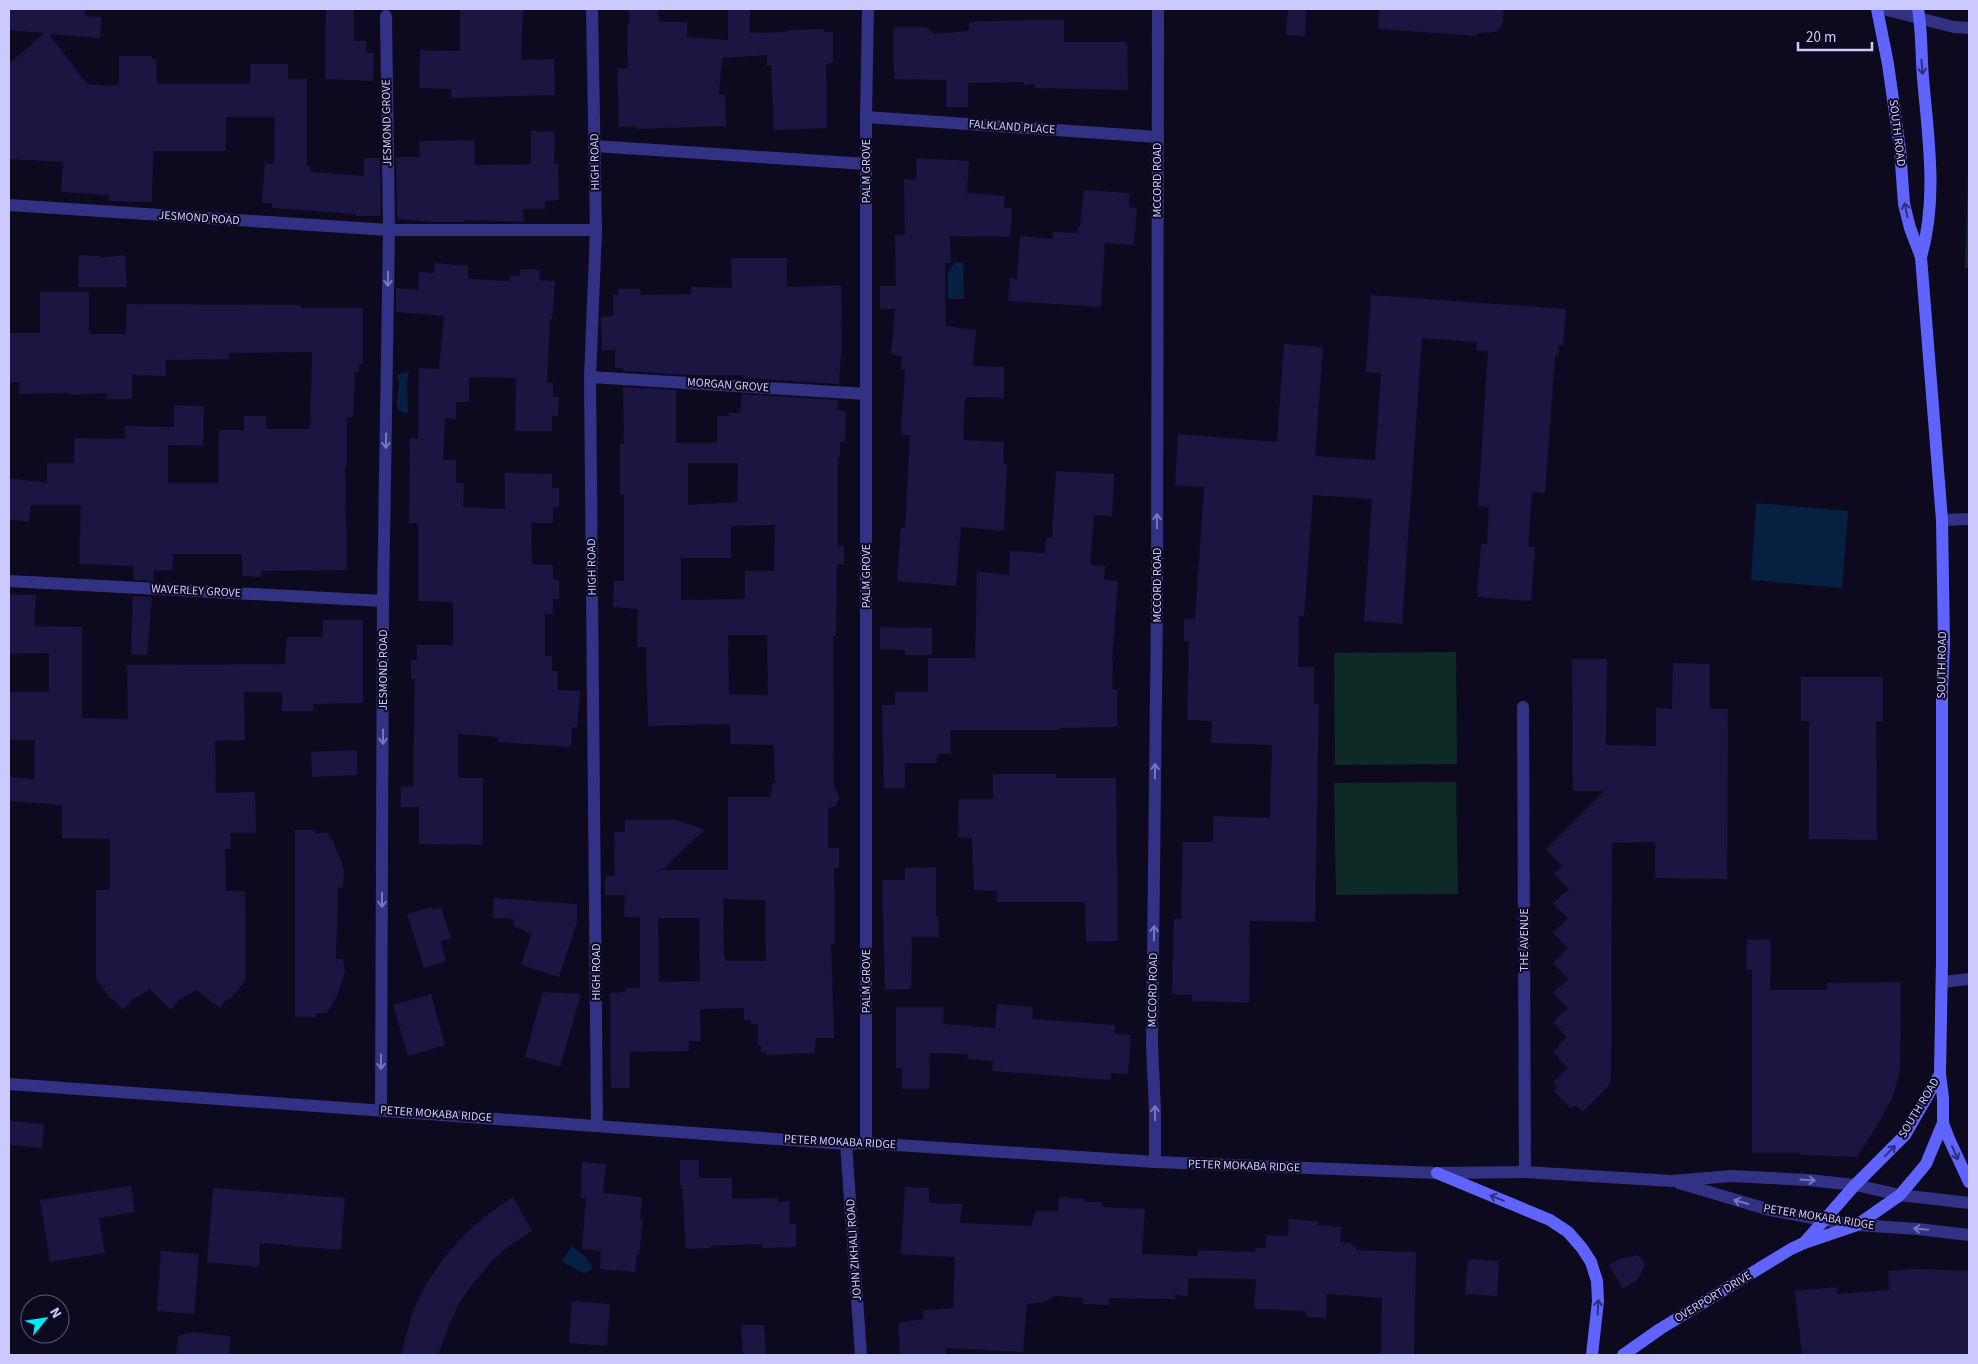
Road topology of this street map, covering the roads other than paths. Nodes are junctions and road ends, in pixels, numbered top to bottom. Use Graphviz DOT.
graph roads {
  1 [pos="592,9"];
  2 [pos="868,9"];
  3 [pos="1158,9"];
  4 [pos="1877,9"];
  5 [pos="1884,9"];
  6 [pos="1919,13"];
  7 [pos="386,16"];
  8 [pos="1969,28"];
  9 [pos="866,117"];
  10 [pos="1158,137"];
  11 [pos="594,146"];
  12 [pos="866,164"];
  13 [pos="9,205"];
  14 [pos="389,230"];
  15 [pos="596,230"];
  16 [pos="1921,256"];
  17 [pos="590,377"];
  18 [pos="866,394"];
  19 [pos="1942,520"];
  20 [pos="1969,520"];
  21 [pos="9,581"];
  22 [pos="383,601"];
  23 [pos="1523,707"];
  24 [pos="1969,979"];
  25 [pos="1942,982"];
  26 [pos="1940,1074"];
  27 [pos="9,1084"];
  28 [pos="381,1110"];
  29 [pos="1944,1123"];
  30 [pos="597,1126"];
  31 [pos="846,1144"];
  32 [pos="866,1144"];
  33 [pos="1155,1162"];
  34 [pos="1525,1172"];
  35 [pos="1437,1174"];
  36 [pos="1672,1181"];
  37 [pos="1969,1182"];
  38 [pos="1855,1185"];
  39 [pos="1900,1195"];
  40 [pos="1969,1203"];
  41 [pos="1824,1220"];
  42 [pos="1857,1225"];
  43 [pos="1969,1234"];
  44 [pos="1804,1243"];
  45 [pos="862,1355"];
  46 [pos="1592,1355"];
  47 [pos="1623,1355"];
  1 -- 11 [label="street, HIGH ROAD"];
  2 -- 9 [label="street, PALM GROVE"];
  3 -- 10 [label="street, MCCORD ROAD"];
  16 -- 4 [label="main road, SOUTH ROAD, one-way"];
  5 -- 6 [label="street"];
  6 -- 8 [label="street"];
  6 -- 16 [label="main road, SOUTH ROAD, one-way"];
  7 -- 14 [label="street, JESMOND GROVE"];
  9 -- 10 [label="street, FALKLAND PLACE"];
  9 -- 12 [label="street, PALM GROVE"];
  33 -- 10 [label="street, MCCORD ROAD, one-way"];
  11 -- 12 [label="street"];
  11 -- 15 [label="street, HIGH ROAD"];
  12 -- 18 [label="street, PALM GROVE"];
  13 -- 14 [label="street, JESMOND ROAD"];
  14 -- 15 [label="street, JESMOND ROAD"];
  14 -- 22 [label="street, JESMOND ROAD, one-way"];
  15 -- 17 [label="street, HIGH ROAD"];
  16 -- 19 [label="main road, SOUTH ROAD"];
  17 -- 18 [label="street, MORGAN GROVE"];
  17 -- 30 [label="street, HIGH ROAD"];
  18 -- 32 [label="street, PALM GROVE"];
  19 -- 20 [label="street"];
  19 -- 25 [label="main road, SOUTH ROAD"];
  21 -- 22 [label="street, WAVERLEY GROVE"];
  22 -- 28 [label="street, JESMOND ROAD, one-way"];
  23 -- 34 [label="street, THE AVENUE"];
  24 -- 25 [label="street"];
  25 -- 26 [label="main road, SOUTH ROAD"];
  26 -- 29 [label="main road, SOUTH ROAD"];
  38 -- 26 [label="main road, SOUTH ROAD, one-way"];
  27 -- 28 [label="street, PETER MOKABA RIDGE"];
  28 -- 30 [label="street, PETER MOKABA RIDGE"];
  29 -- 37 [label="main road, one-way"];
  29 -- 39 [label="main road, SOUTH ROAD"];
  30 -- 31 [label="street, PETER MOKABA RIDGE"];
  31 -- 32 [label="street, PETER MOKABA RIDGE"];
  31 -- 45 [label="street, JOHN ZIKHALI ROAD"];
  32 -- 33 [label="street, PETER MOKABA RIDGE"];
  33 -- 35 [label="street, PETER MOKABA RIDGE"];
  34 -- 35 [label="street, PETER MOKABA RIDGE"];
  34 -- 36 [label="street, PETER MOKABA RIDGE"];
  46 -- 35 [label="main road, one-way"];
  36 -- 38 [label="street, PETER MOKABA RIDGE, one-way"];
  41 -- 36 [label="street, PETER MOKABA RIDGE, one-way"];
  38 -- 39 [label="street, PETER MOKABA RIDGE"];
  38 -- 41 [label="main road, SOUTH ROAD"];
  39 -- 40 [label="street, PETER MOKABA RIDGE"];
  39 -- 42 [label="main road, SOUTH ROAD"];
  41 -- 42 [label="street, PETER MOKABA RIDGE"];
  41 -- 44 [label="main road, OVERPORT DRIVE"];
  43 -- 42 [label="street, PETER MOKABA RIDGE, one-way"];
  42 -- 44 [label="main road, OVERPORT DRIVE"];
  44 -- 47 [label="main road, OVERPORT DRIVE"];
}
